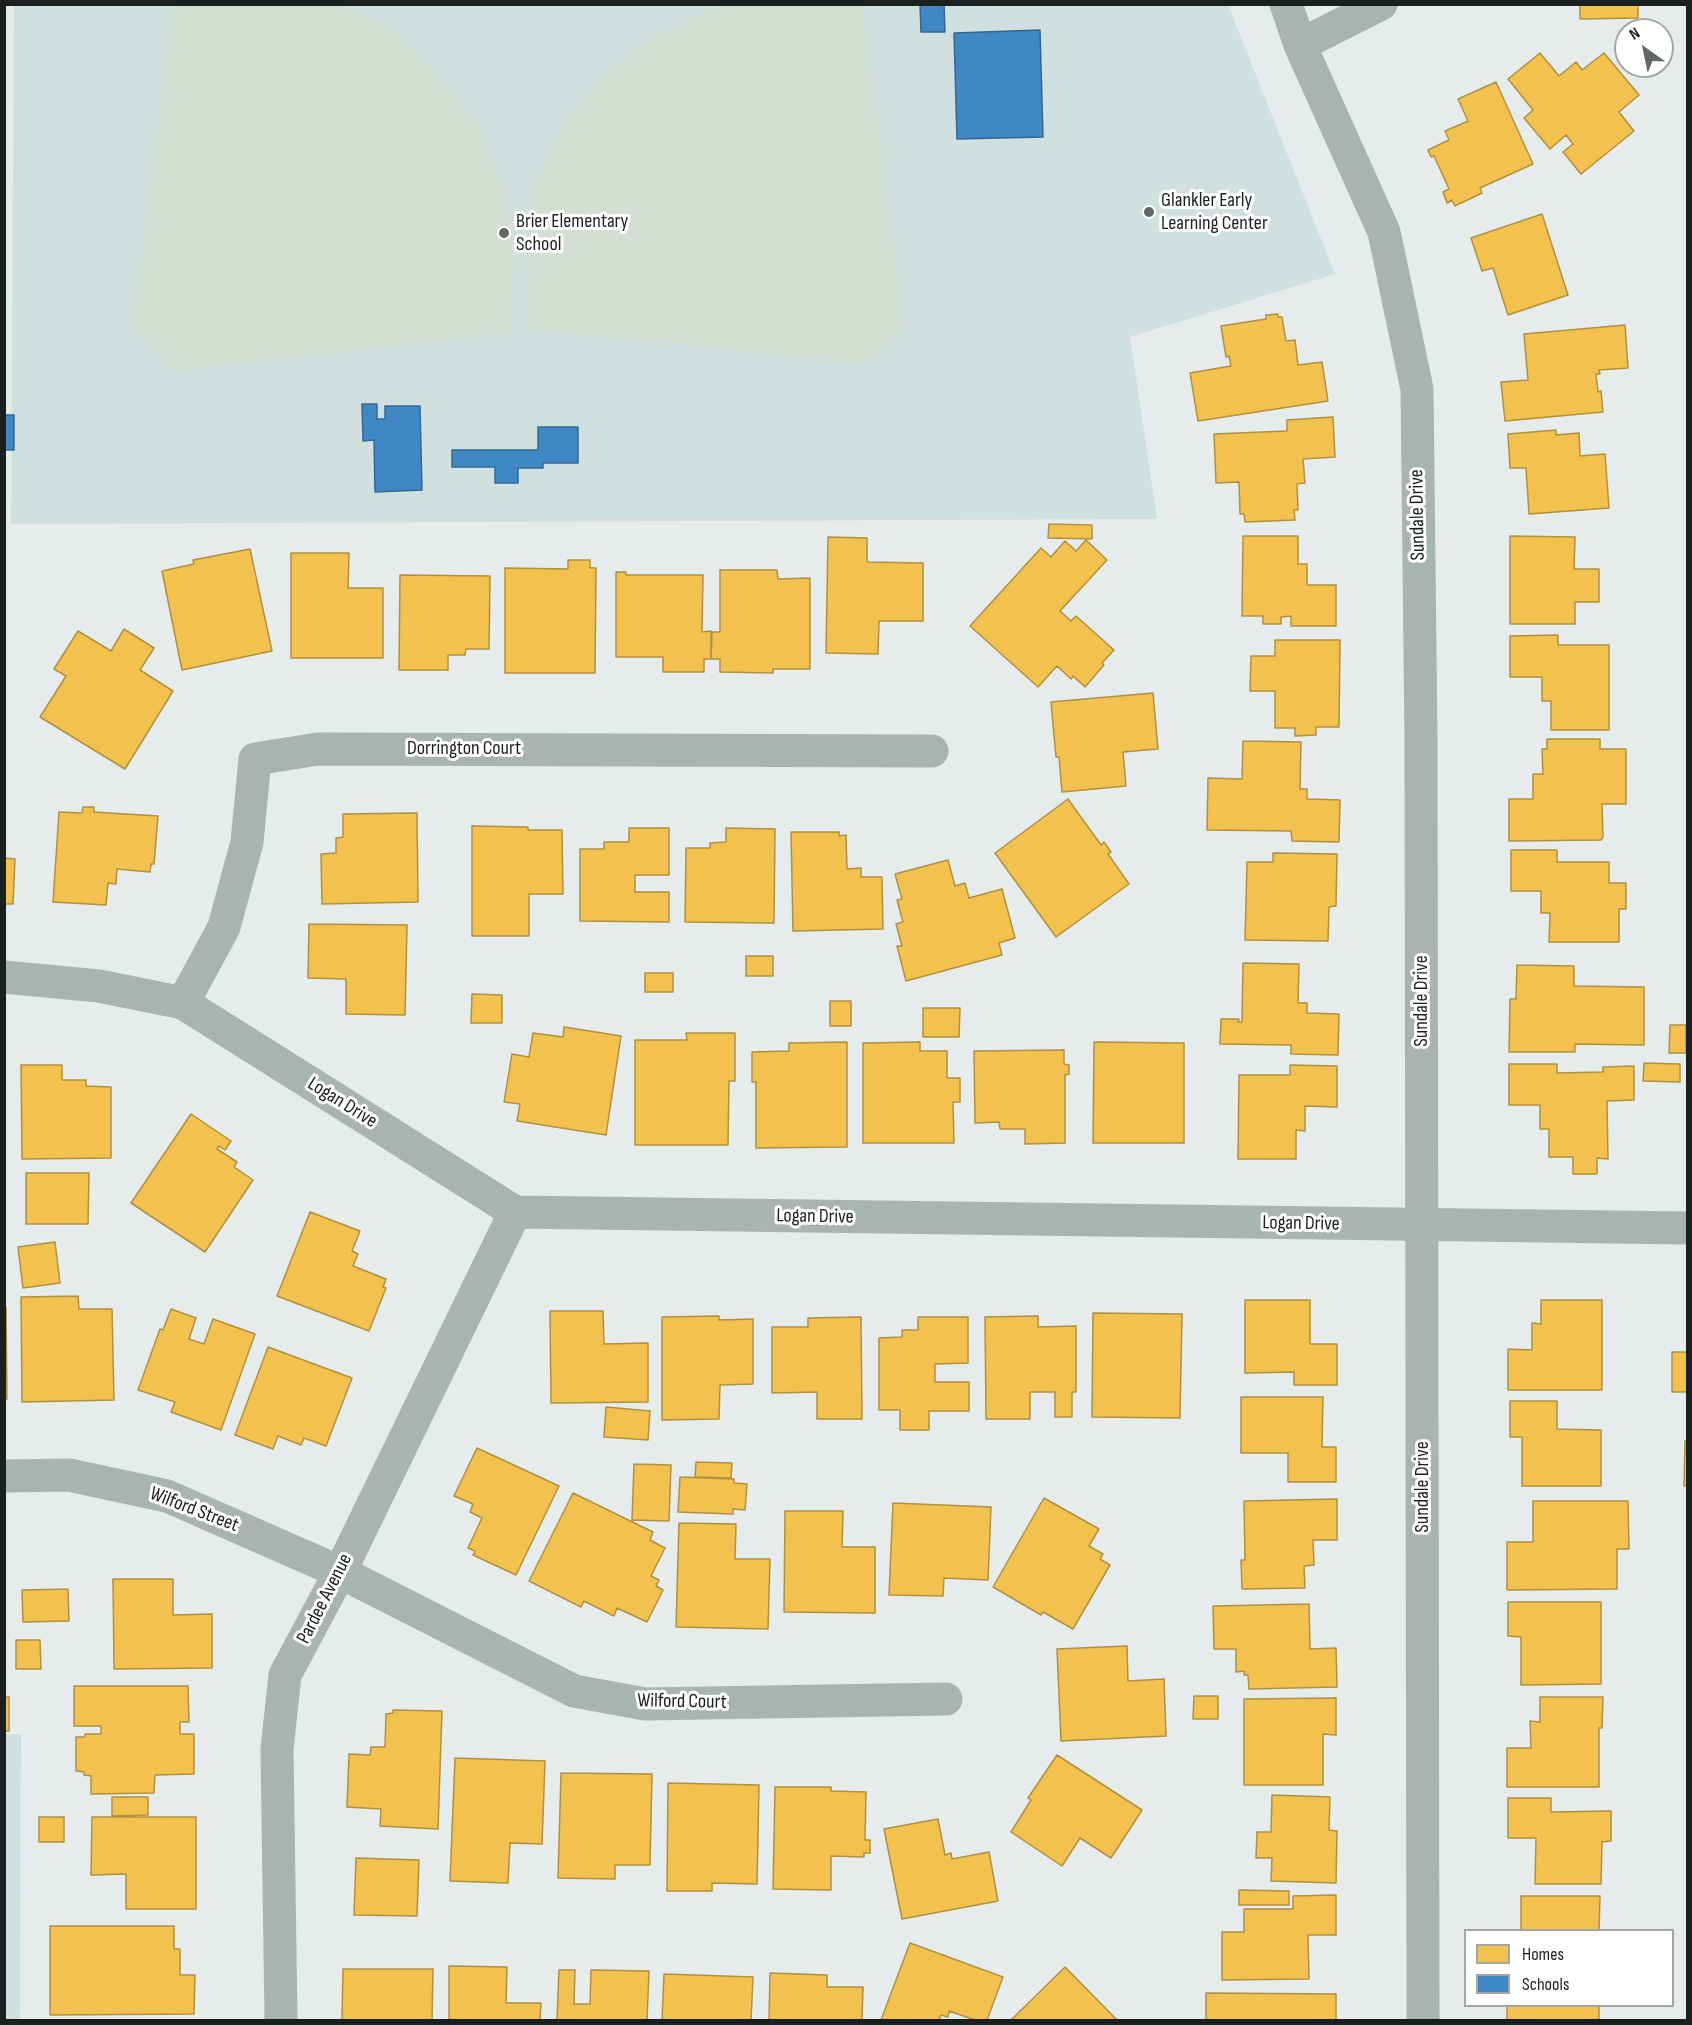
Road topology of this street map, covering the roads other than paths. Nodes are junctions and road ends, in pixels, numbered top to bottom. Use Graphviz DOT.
graph roads {
  1 [pos="1286,4"];
  2 [pos="1382,4"];
  3 [pos="1300,45"];
  4 [pos="932,752"];
  5 [pos="4,976"];
  6 [pos="183,1003"];
  7 [pos="515,1212"];
  8 [pos="1423,1226"];
  9 [pos="1688,1228"];
  10 [pos="4,1476"];
  11 [pos="340,1572"];
  12 [pos="946,1699"];
  13 [pos="281,2020"];
  14 [pos="1423,2020"];
  1 -- 3 [label="street, Sundale Drive"];
  2 -- 3 [label="street"];
  3 -- 8 [label="street, Sundale Drive"];
  4 -- 6 [label="street, Dorrington Court"];
  5 -- 6 [label="street, Logan Drive"];
  6 -- 7 [label="street, Logan Drive"];
  7 -- 8 [label="street, Logan Drive"];
  7 -- 11 [label="street, Pardee Avenue"];
  8 -- 9 [label="street, Logan Drive"];
  8 -- 14 [label="street, Sundale Drive"];
  10 -- 11 [label="street, Wilford Street"];
  11 -- 12 [label="street, Wilford Court"];
  11 -- 13 [label="street, Pardee Avenue"];
}
